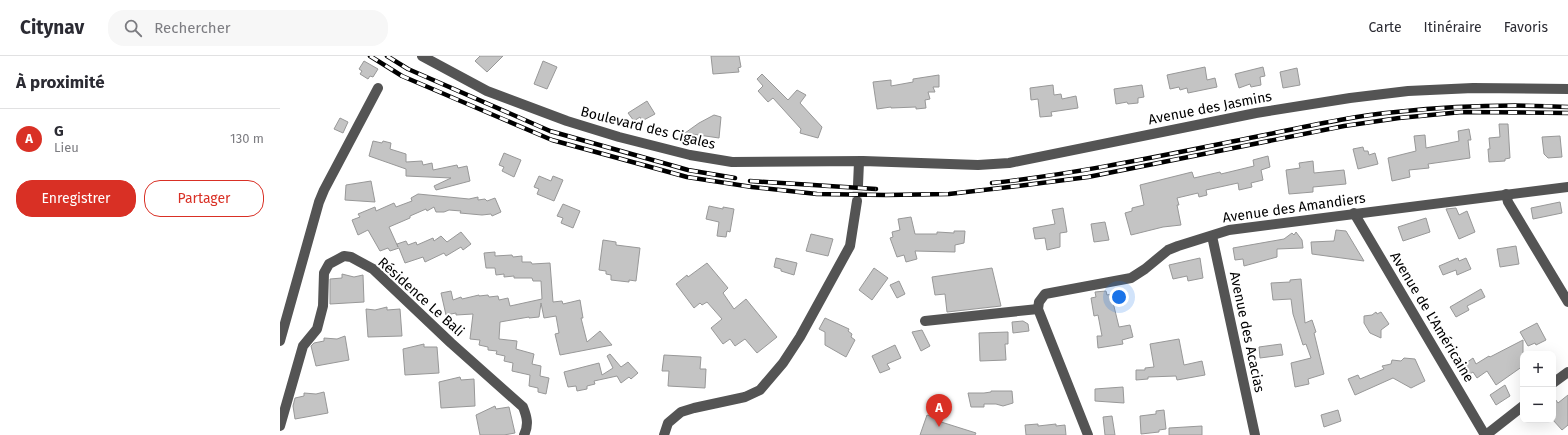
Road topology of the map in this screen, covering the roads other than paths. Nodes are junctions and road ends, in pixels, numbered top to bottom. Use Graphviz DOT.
graph roads {
  1 [pos="422,56"];
  2 [pos="378,88"];
  3 [pos="1568,89"];
  4 [pos="859,162"];
  5 [pos="858,185"];
  6 [pos="1568,187"];
  7 [pos="1506,194"];
  8 [pos="857,201"];
  9 [pos="1354,213"];
  10 [pos="1212,236"];
  11 [pos="1568,302"];
  12 [pos="1038,309"];
  13 [pos="925,321"];
  14 [pos="280,342"];
  15 [pos="1568,372"];
  16 [pos="1556,381"];
  17 [pos="1520,408"];
  18 [pos="280,426"];
  19 [pos="524,435"];
  20 [pos="664,435"];
  21 [pos="1088,435"];
  22 [pos="1255,435"];
  23 [pos="1485,435"];
  1 -- 4 [label="street, Boulevard des Cigales"];
  2 -- 14 [label="street"];
  3 -- 4 [label="street, Avenue des Jasmins"];
  4 -- 5 [label="street"];
  6 -- 7 [label="street, Avenue des Amandiers"];
  7 -- 9 [label="street, Avenue des Amandiers"];
  7 -- 11 [label="street"];
  8 -- 20 [label="street"];
  9 -- 10 [label="street, Avenue des Amandiers"];
  9 -- 23 [label="street, Avenue de L'Américaine"];
  10 -- 12 [label="street, Avenue des Amandiers"];
  10 -- 22 [label="street, Avenue des Acacias"];
  12 -- 13 [label="street"];
  12 -- 21 [label="street"];
  15 -- 16 [label="street"];
  17 -- 23 [label="street"];
  18 -- 19 [label="street, Résidence Le Bali"];
}
